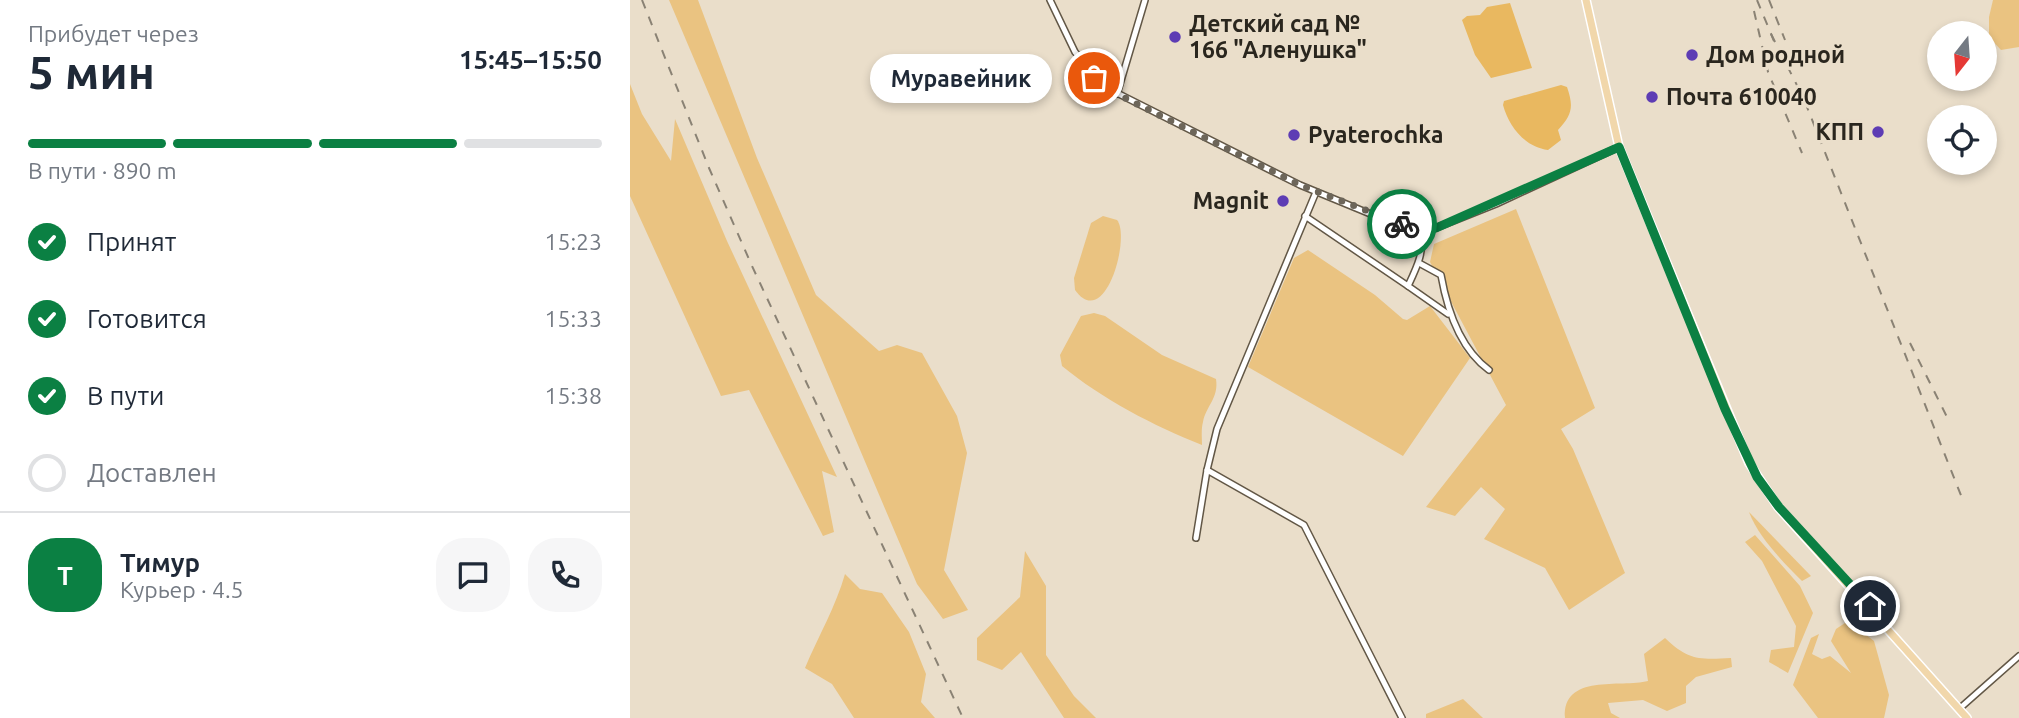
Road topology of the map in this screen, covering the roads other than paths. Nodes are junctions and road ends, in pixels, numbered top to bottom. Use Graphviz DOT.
graph roads {
  1 [pos="1050,0"];
  2 [pos="1145,0"];
  3 [pos="1586,0"];
  4 [pos="1117,94"];
  5 [pos="1619,147"];
  6 [pos="1316,192"];
  7 [pos="1305,216"];
  8 [pos="1421,229"];
  9 [pos="1419,264"];
  10 [pos="1408,286"];
  11 [pos="1448,314"];
  12 [pos="1489,370"];
  13 [pos="1207,470"];
  14 [pos="1196,538"];
  15 [pos="2019,656"];
  16 [pos="1959,709"];
  17 [pos="1402,718"];
  18 [pos="1967,718"];
  1 -- 4 [label="street"];
  2 -- 4 [label="street"];
  3 -- 5 [label="main road"];
  4 -- 6 [label="street"];
  5 -- 8 [label="street"];
  5 -- 16 [label="main road"];
  6 -- 7 [label="street"];
  6 -- 8 [label="street"];
  7 -- 10 [label="street"];
  7 -- 13 [label="street"];
  8 -- 9 [label="street"];
  9 -- 10 [label="street"];
  9 -- 11 [label="street"];
  10 -- 11 [label="street"];
  11 -- 12 [label="street"];
  13 -- 14 [label="street"];
  13 -- 17 [label="street"];
  15 -- 16 [label="street"];
  16 -- 18 [label="main road"];
}
